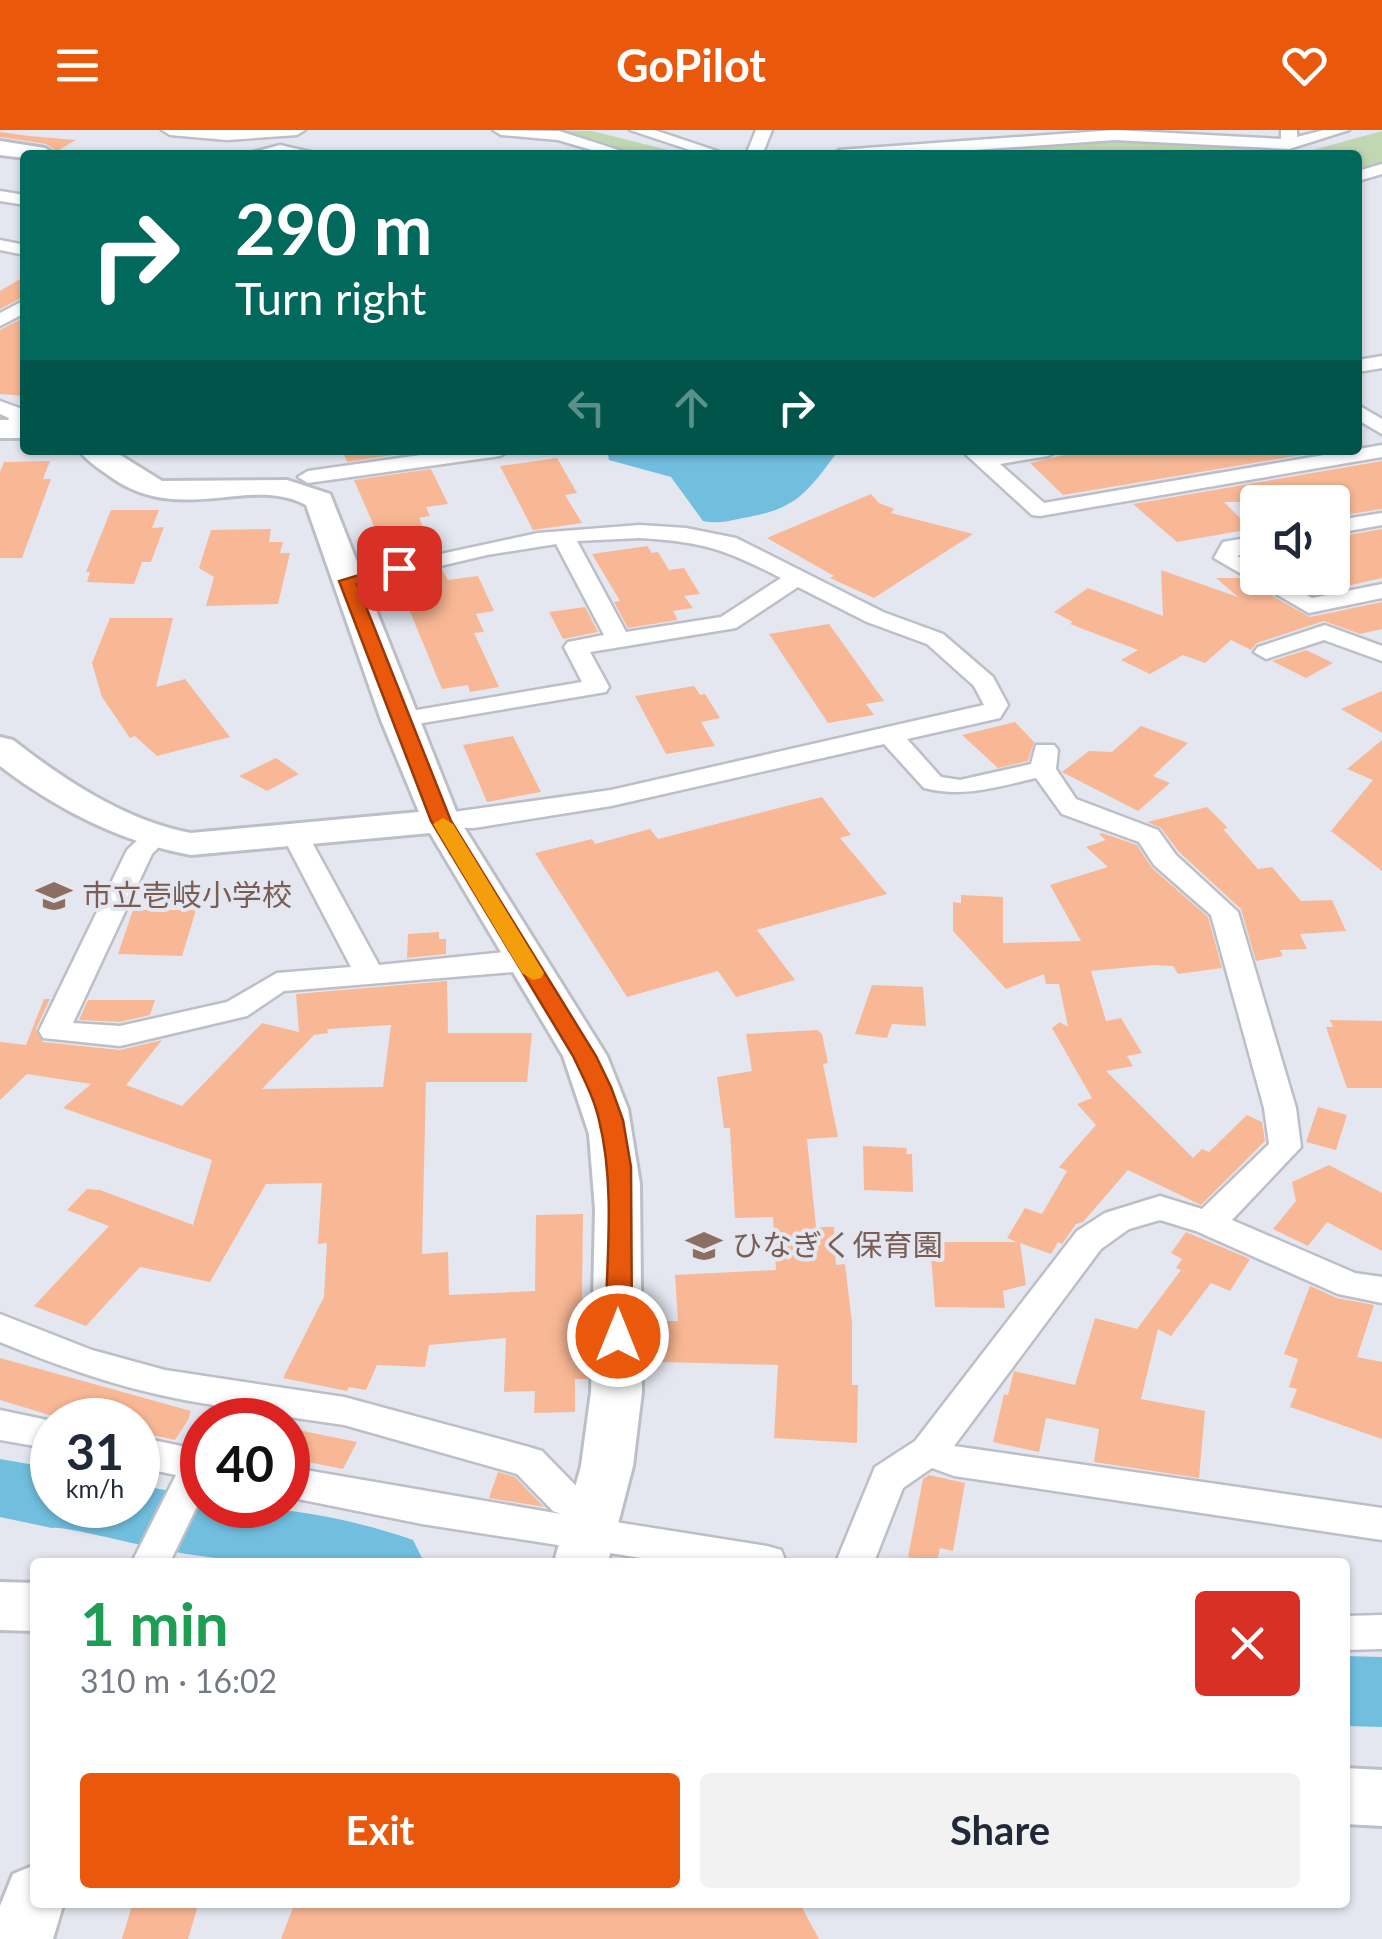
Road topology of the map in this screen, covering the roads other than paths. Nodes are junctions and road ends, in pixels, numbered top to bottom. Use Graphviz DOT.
graph roads {
  1 [pos="170,130"];
  2 [pos="297,130"];
  3 [pos="501,130"];
  4 [pos="638,130"];
  5 [pos="943,130"];
  6 [pos="1340,130"];
  7 [pos="1115,133"];
  8 [pos="674,134"];
  9 [pos="1202,135"];
  10 [pos="1030,136"];
  11 [pos="1289,137"];
  12 [pos="608,150"];
  13 [pos="709,150"];
  14 [pos="939,150"];
  15 [pos="100,455"];
  16 [pos="306,455"];
  17 [pos="470,455"];
  18 [pos="1359,455"];
  19 [pos="978,456"];
  20 [pos="302,483"];
  21 [pos="1382,518"];
  22 [pos="1350,524"];
  23 [pos="564,538"];
  24 [pos="1240,546"];
  25 [pos="1240,566"];
  26 [pos="796,578"];
  27 [pos="348,581"];
  28 [pos="1382,591"];
  29 [pos="1290,595"];
  30 [pos="619,641"];
  31 [pos="1266,652"];
  32 [pos="1382,654"];
  33 [pos="399,720"];
  34 [pos="889,736"];
  35 [pos="0,748"];
  36 [pos="441,821"];
  37 [pos="295,835"];
  38 [pos="156,838"];
  39 [pos="525,959"];
  40 [pos="370,975"];
  41 [pos="1208,1223"];
  42 [pos="1382,1290"];
  43 [pos="0,1326"];
  44 [pos="207,1398"];
  45 [pos="310,1409"];
  46 [pos="0,1425"];
  47 [pos="30,1431"];
  48 [pos="928,1452"];
  49 [pos="310,1486"];
  50 [pos="180,1506"];
  51 [pos="1382,1524"];
  52 [pos="589,1535"];
  53 [pos="153,1558"];
  54 [pos="740,1558"];
  55 [pos="857,1558"];
  56 [pos="0,1606"];
  57 [pos="30,1607"];
  58 [pos="1382,1632"];
  59 [pos="1350,1633"];
  60 [pos="1350,1796"];
  61 [pos="1382,1798"];
  62 [pos="31,1908"];
  63 [pos="21,1939"];
  1 -- 2 [label="street"];
  3 -- 12 [label="street"];
  4 -- 8 [label="street"];
  5 -- 14 [label="street"];
  6 -- 11 [label="street"];
  7 -- 9 [label="street"];
  7 -- 10 [label="street"];
  8 -- 13 [label="street"];
  9 -- 11 [label="street"];
  10 -- 14 [label="street"];
  15 -- 20 [label="street"];
  16 -- 20 [label="street"];
  17 -- 20 [label="street"];
  18 -- 19 [label="street"];
  20 -- 27 [label="street"];
  21 -- 22 [label="street"];
  23 -- 26 [label="street"];
  23 -- 27 [label="street"];
  23 -- 30 [label="street"];
  24 -- 25 [label="street"];
  26 -- 30 [label="street"];
  26 -- 34 [label="street"];
  27 -- 33 [label="street"];
  28 -- 29 [label="street"];
  30 -- 33 [label="street"];
  31 -- 32 [label="street"];
  33 -- 36 [label="street"];
  34 -- 36 [label="street"];
  34 -- 41 [label="street"];
  35 -- 38 [label="street"];
  36 -- 37 [label="street"];
  36 -- 39 [label="street"];
  37 -- 38 [label="street"];
  37 -- 40 [label="street"];
  38 -- 40 [label="street"];
  39 -- 40 [label="street"];
  39 -- 52 [label="street"];
  41 -- 42 [label="street"];
  41 -- 48 [label="street"];
  43 -- 44 [label="street"];
  45 -- 52 [label="street"];
  46 -- 47 [label="street"];
  48 -- 51 [label="street"];
  48 -- 55 [label="street"];
  49 -- 52 [label="street"];
  50 -- 53 [label="street"];
  52 -- 54 [label="street"];
  56 -- 57 [label="street"];
  58 -- 59 [label="street"];
  60 -- 61 [label="street"];
  62 -- 63 [label="street"];
}
